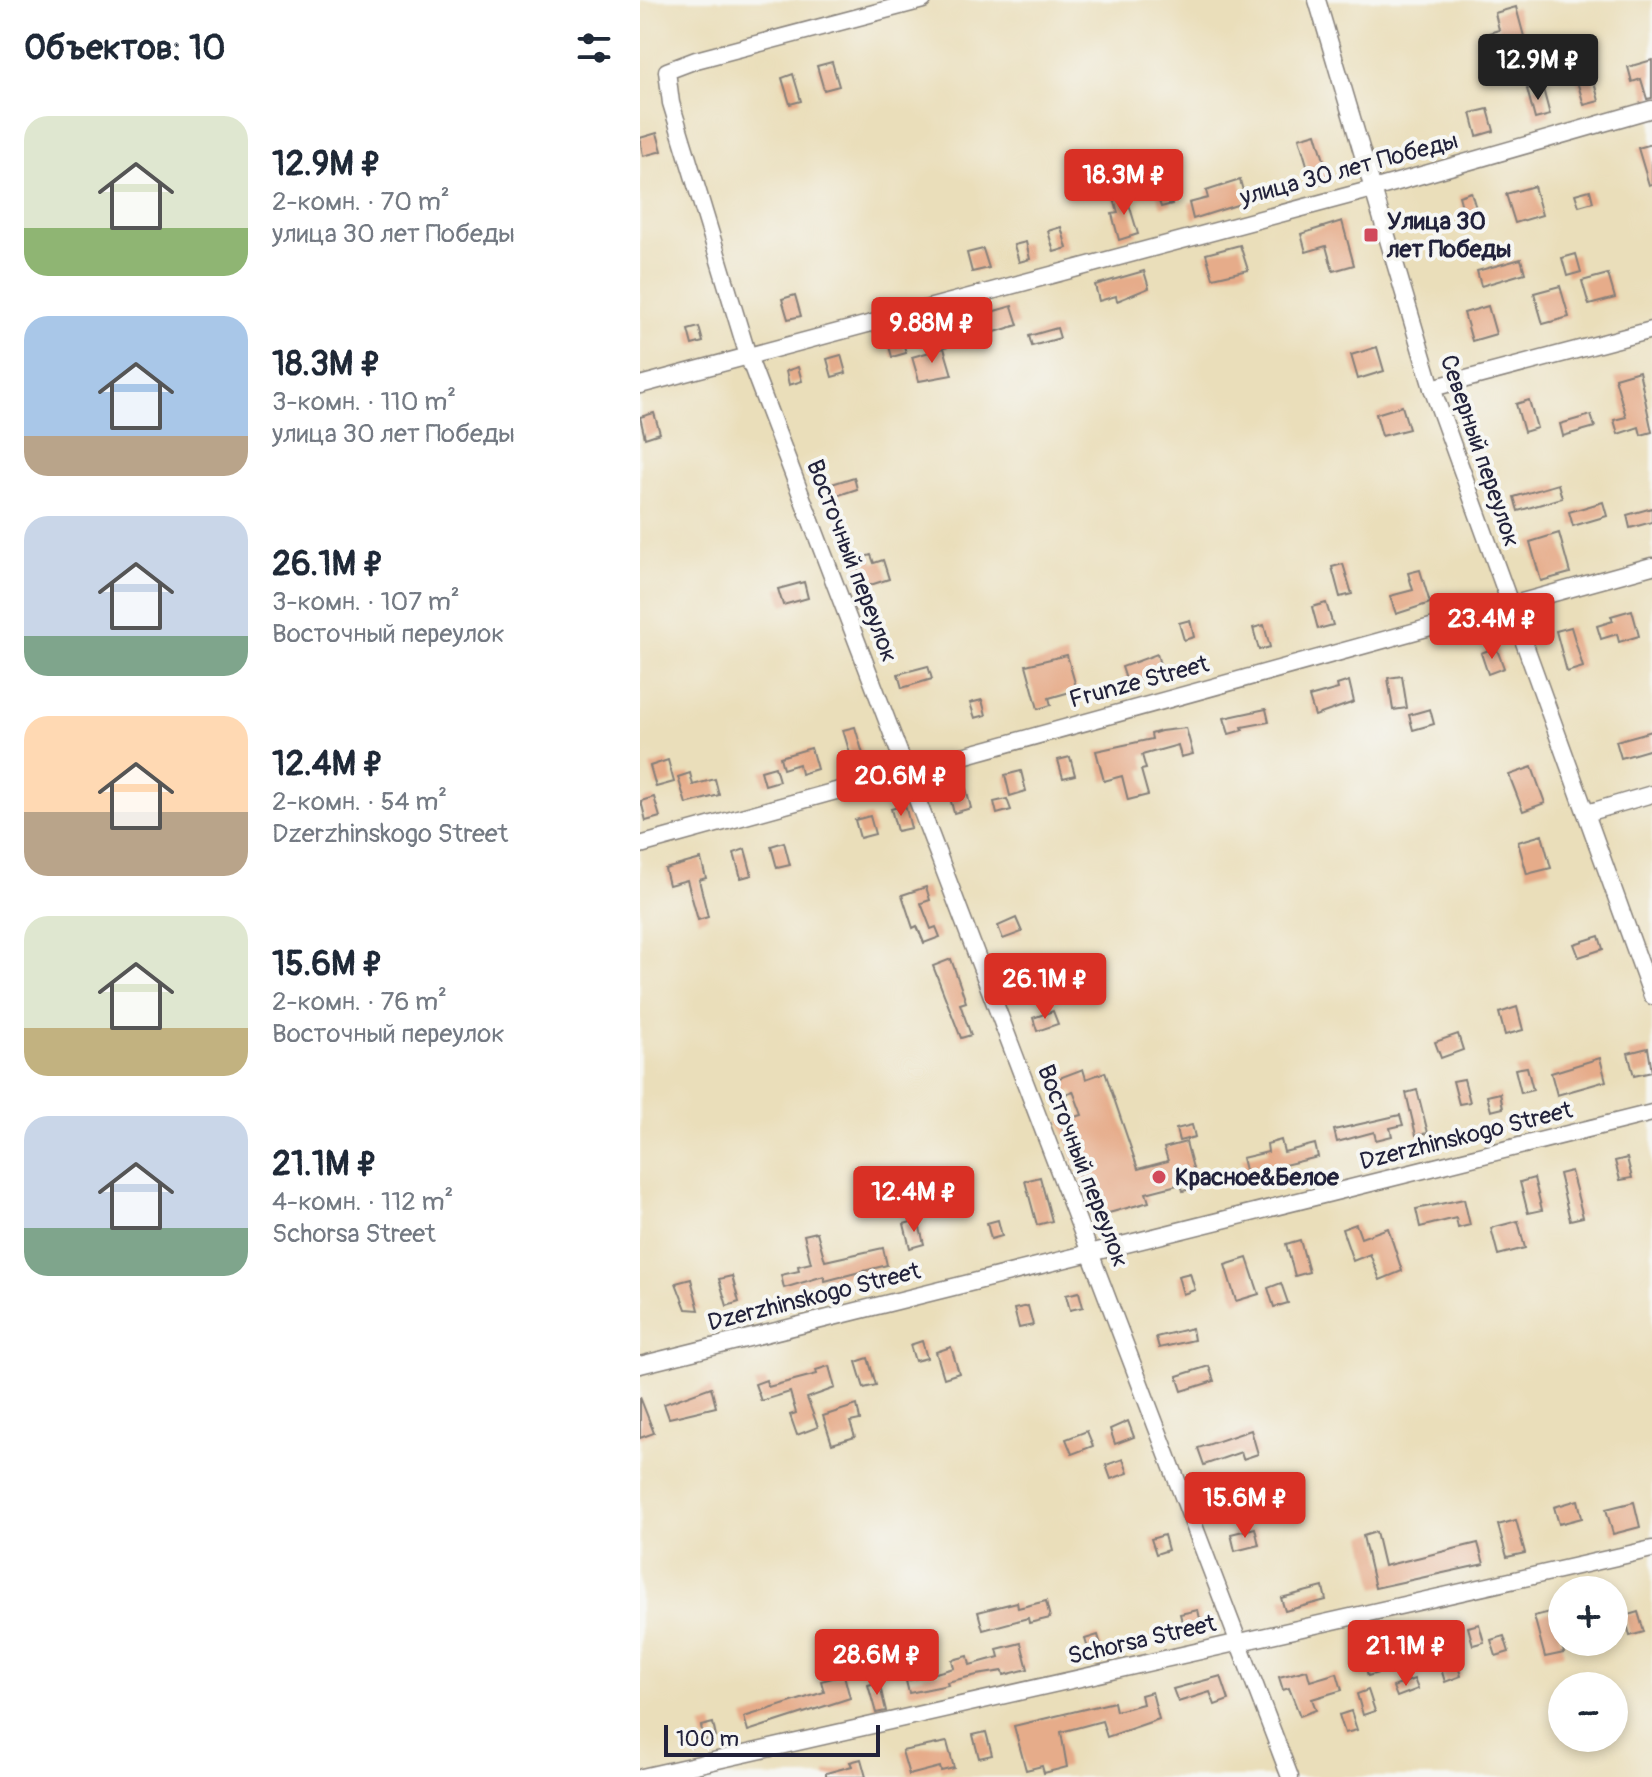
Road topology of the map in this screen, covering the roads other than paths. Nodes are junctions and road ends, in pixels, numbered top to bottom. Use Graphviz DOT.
graph roads {
  1 [pos="923,0"];
  2 [pos="1317,0"];
  3 [pos="1652,109"];
  4 [pos="1373,189"];
  5 [pos="1652,330"];
  6 [pos="748,356"];
  7 [pos="640,385"];
  8 [pos="1432,388"];
  9 [pos="1652,566"];
  10 [pos="1508,607"];
  11 [pos="906,770"];
  12 [pos="1652,794"];
  13 [pos="1587,813"];
  14 [pos="640,845"];
  15 [pos="1652,996"];
  16 [pos="1652,1113"];
  17 [pos="1090,1252"];
  18 [pos="640,1365"];
  19 [pos="1652,1549"];
  20 [pos="1241,1642"];
  21 [pos="642,1777"];
  22 [pos="1290,1777"];
  1 -- 6 [label="street, Восточный переулок"];
  2 -- 4 [label="street, Северный переулок"];
  3 -- 4 [label="street, улица 30 лет Победы"];
  4 -- 6 [label="street, улица 30 лет Победы"];
  4 -- 8 [label="street, Северный переулок"];
  5 -- 8 [label="street"];
  6 -- 7 [label="street, улица 30 лет Победы"];
  6 -- 11 [label="street, Восточный переулок"];
  8 -- 10 [label="street, Северный переулок"];
  9 -- 10 [label="street, Frunze Street"];
  10 -- 11 [label="street, Frunze Street"];
  10 -- 13 [label="street, Северный переулок"];
  11 -- 14 [label="street, Frunze Street"];
  11 -- 17 [label="street, Восточный переулок"];
  12 -- 13 [label="street"];
  13 -- 15 [label="street, Северный переулок"];
  16 -- 17 [label="street, Dzerzhinskogo Street"];
  17 -- 18 [label="street, Dzerzhinskogo Street"];
  17 -- 20 [label="street, Восточный переулок"];
  19 -- 20 [label="street, Schorsa Street"];
  20 -- 21 [label="street, Schorsa Street"];
  20 -- 22 [label="street, Восточный переулок"];
}
